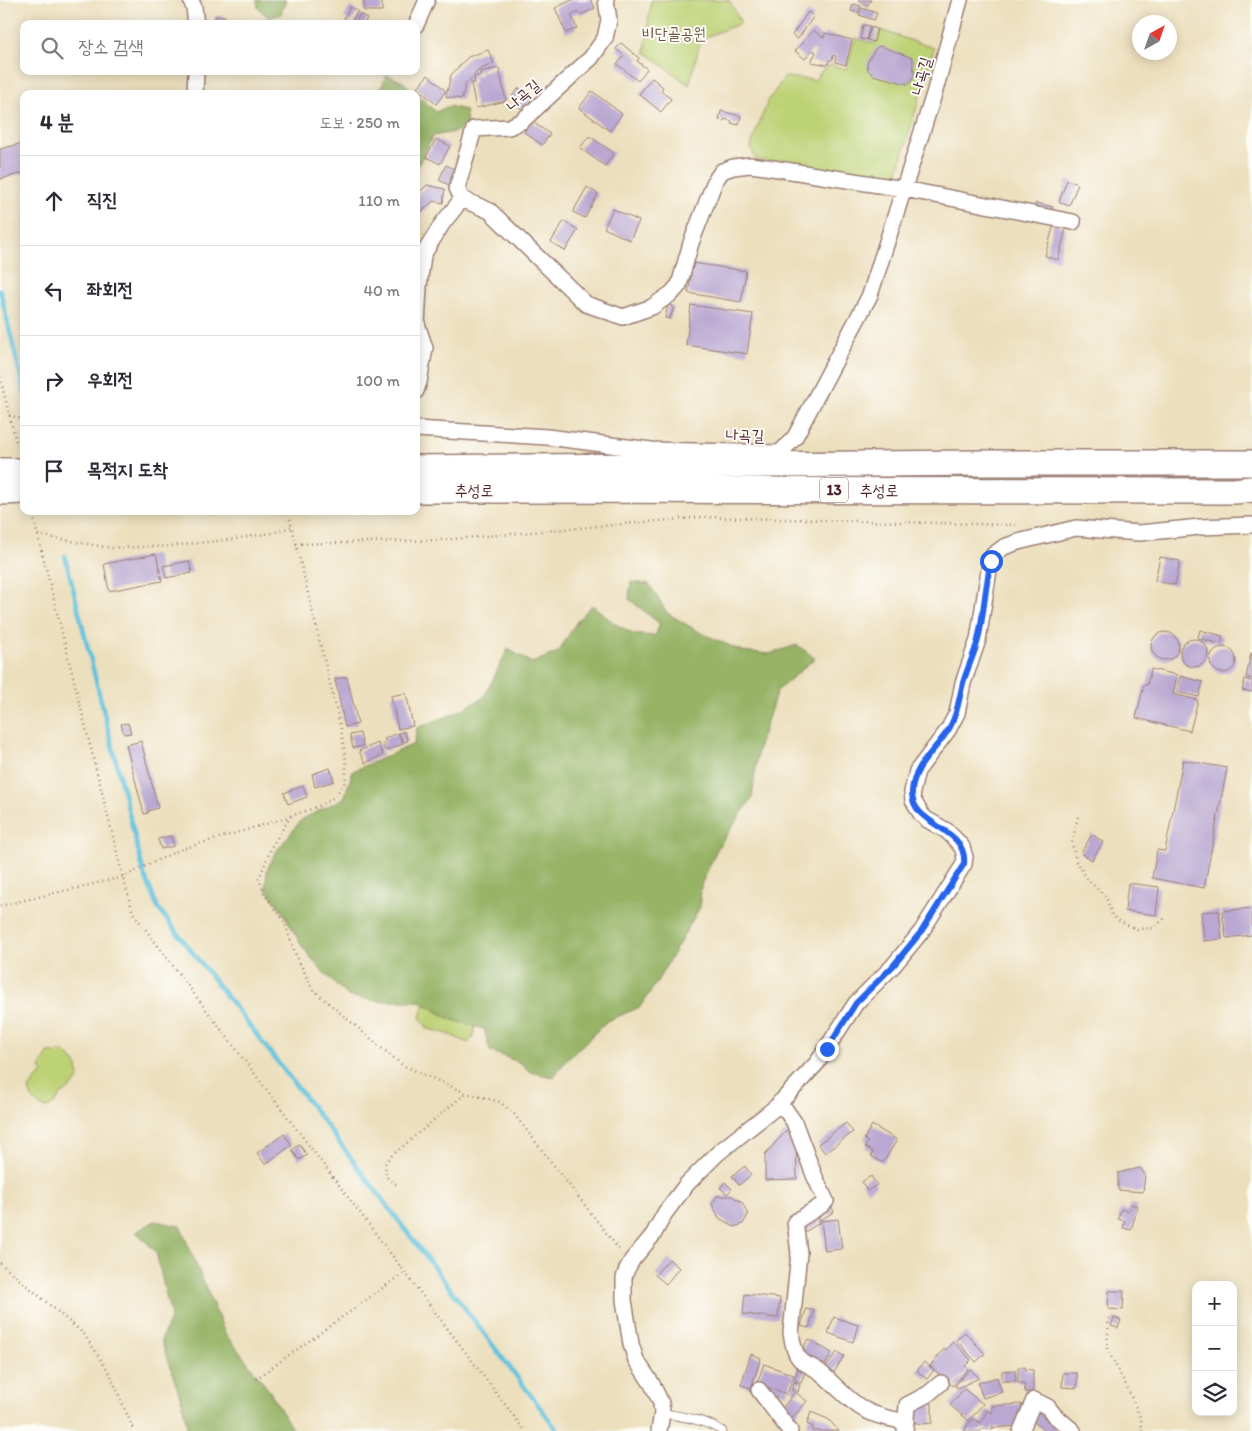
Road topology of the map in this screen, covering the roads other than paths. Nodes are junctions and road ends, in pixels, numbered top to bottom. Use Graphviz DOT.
graph roads {
  1 [pos="191,0"];
  2 [pos="427,0"];
  3 [pos="606,0"];
  4 [pos="960,0"];
  5 [pos="196,20"];
  6 [pos="418,20"];
  7 [pos="196,75"];
  8 [pos="195,90"];
  9 [pos="904,189"];
  10 [pos="462,199"];
  11 [pos="1073,222"];
  12 [pos="420,278"];
  13 [pos="420,333"];
  14 [pos="420,376"];
  15 [pos="420,430"];
  16 [pos="1252,462"];
  17 [pos="420,468"];
  18 [pos="0,471"];
  19 [pos="20,471"];
  20 [pos="1252,489"];
  21 [pos="420,490"];
  22 [pos="20,491"];
  23 [pos="0,492"];
  24 [pos="1252,525"];
  25 [pos="780,1102"];
  26 [pos="941,1383"];
  27 [pos="759,1390"];
  28 [pos="662,1413"];
  29 [pos="905,1426"];
  30 [pos="659,1431"];
  31 [pos="722,1431"];
  32 [pos="790,1431"];
  33 [pos="1021,1431"];
  34 [pos="1073,1431"];
  1 -- 5 [label="street"];
  2 -- 6 [label="street"];
  3 -- 10 [label="street, 나곡길"];
  4 -- 9 [label="street, 나곡길"];
  7 -- 8 [label="street"];
  9 -- 10 [label="street"];
  9 -- 11 [label="street"];
  9 -- 15 [label="street, 나곡길"];
  10 -- 12 [label="street"];
  13 -- 14 [label="street"];
  16 -- 17 [label="main road, 추성로 / 13"];
  18 -- 19 [label="main road"];
  20 -- 21 [label="main road, 추성로 / 13"];
  22 -- 23 [label="main road"];
  24 -- 25 [label="street"];
  25 -- 28 [label="street"];
  25 -- 29 [label="street"];
  26 -- 29 [label="street"];
  27 -- 32 [label="street"];
  28 -- 30 [label="street"];
  28 -- 31 [label="lane"];
  33 -- 34 [label="street"];
}
